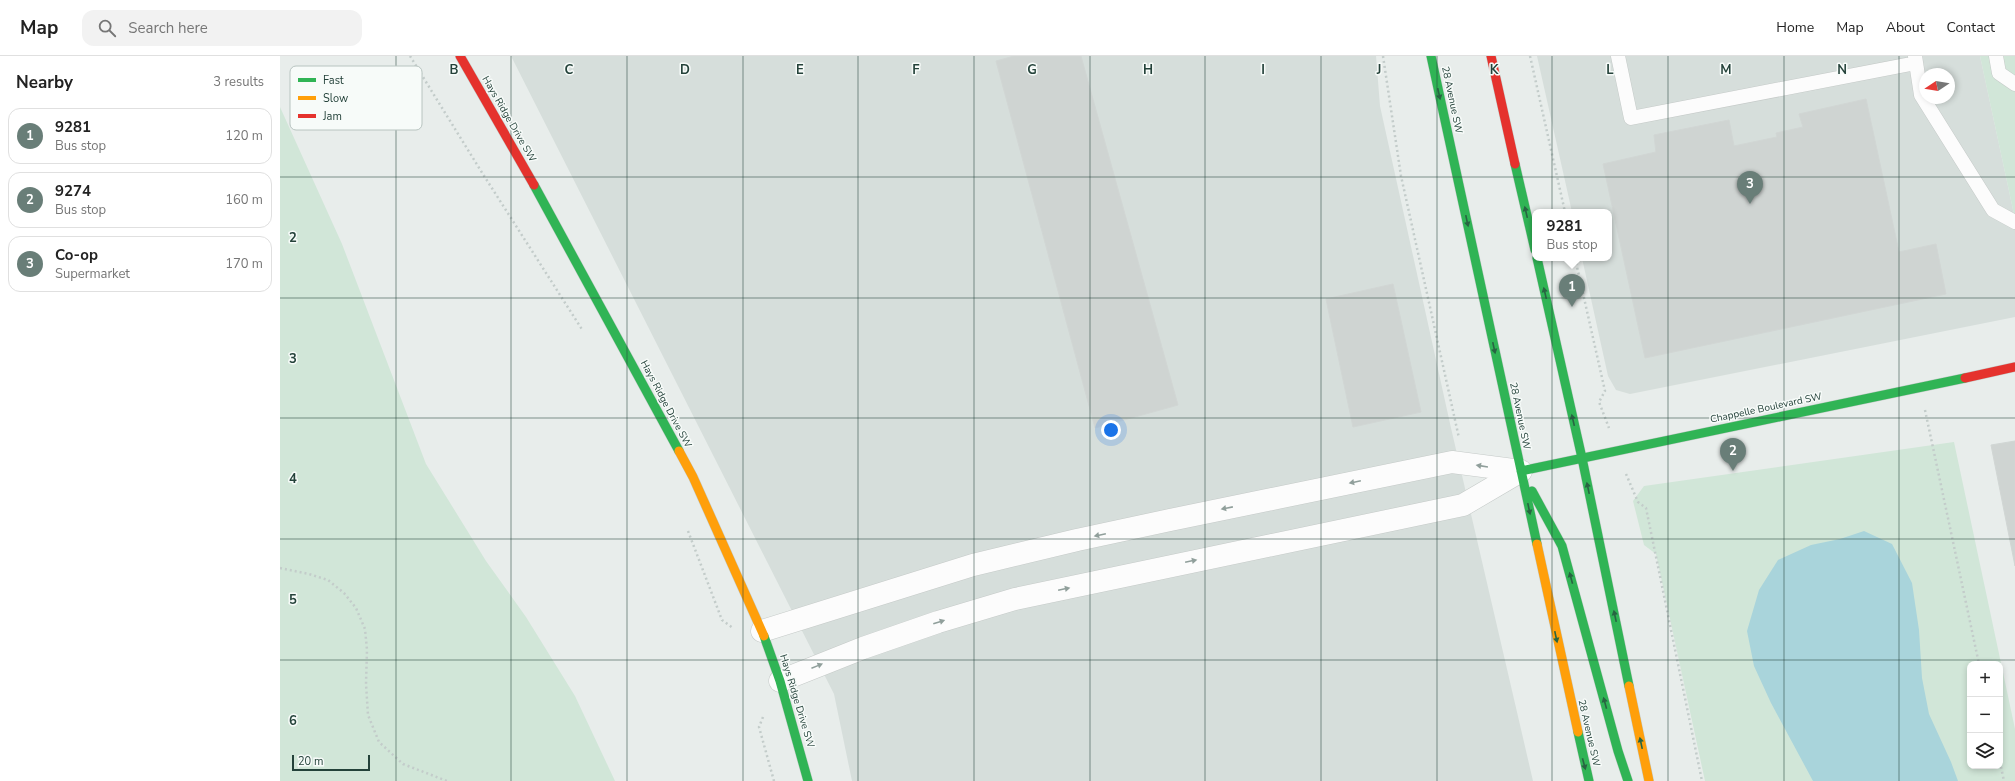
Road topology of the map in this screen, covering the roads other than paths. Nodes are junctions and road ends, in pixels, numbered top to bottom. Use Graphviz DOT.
graph roads {
  1 [pos="460,56"];
  2 [pos="1431,56"];
  3 [pos="1491,56"];
  4 [pos="1618,56"];
  5 [pos="1996,56"];
  6 [pos="1915,59"];
  7 [pos="2015,84"];
  8 [pos="2015,223"];
  9 [pos="1532,237"];
  10 [pos="1538,261"];
  11 [pos="2015,367"];
  12 [pos="1582,458"];
  13 [pos="1521,471"];
  14 [pos="762,631"];
  15 [pos="780,680"];
  16 [pos="808,781"];
  17 [pos="1589,781"];
  18 [pos="1628,781"];
  19 [pos="1649,781"];
  1 -- 14 [label="main road, Hays Ridge Drive SW"];
  2 -- 13 [label="main road, 28 Avenue SW, one-way"];
  9 -- 3 [label="main road, one-way"];
  4 -- 6 [label="lane"];
  5 -- 7 [label="lane"];
  6 -- 8 [label="lane"];
  12 -- 10 [label="main road, one-way"];
  11 -- 12 [label="main road, Chappelle Boulevard SW"];
  12 -- 13 [label="main road, Chappelle Boulevard SW"];
  19 -- 12 [label="main road, one-way"];
  13 -- 14 [label="street, one-way"];
  15 -- 13 [label="street, one-way"];
  13 -- 17 [label="main road, 28 Avenue SW, one-way"];
  18 -- 13 [label="main road, one-way"];
  14 -- 15 [label="main road, Hays Ridge Drive SW"];
  15 -- 16 [label="main road, Hays Ridge Drive SW"];
}
